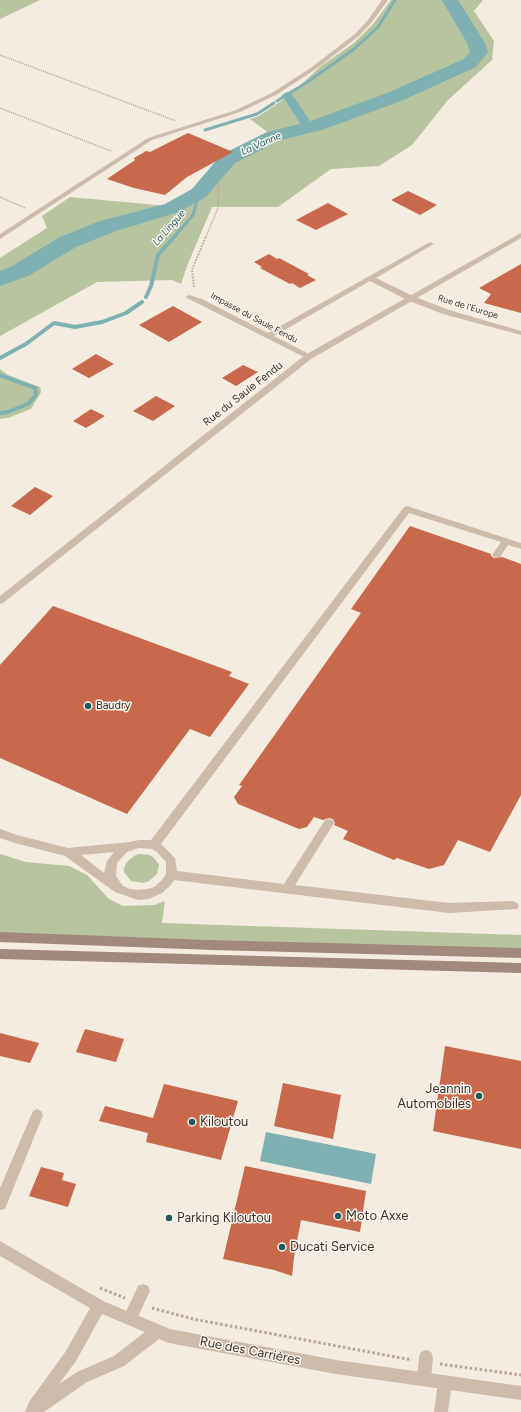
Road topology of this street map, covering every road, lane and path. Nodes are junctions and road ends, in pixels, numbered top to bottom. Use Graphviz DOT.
graph roads {
  1 [pos="385,0"];
  2 [pos="0,55"];
  3 [pos="0,108"];
  4 [pos="187,127"];
  5 [pos="123,156"];
  6 [pos="219,174"];
  7 [pos="0,197"];
  8 [pos="38,213"];
  9 [pos="521,235"];
  10 [pos="0,237"];
  11 [pos="430,244"];
  12 [pos="370,278"];
  13 [pos="189,297"];
  14 [pos="410,298"];
  15 [pos="200,300"];
  16 [pos="521,333"];
  17 [pos="269,336"];
  18 [pos="308,357"];
  19 [pos="506,541"];
  20 [pos="521,546"];
  21 [pos="497,555"];
  22 [pos="0,602"];
  23 [pos="329,823"];
  24 [pos="0,833"];
  25 [pos="131,846"];
  26 [pos="154,846"];
  27 [pos="68,852"];
  28 [pos="171,876"];
  29 [pos="119,889"];
  30 [pos="287,889"];
  31 [pos="513,906"];
  32 [pos="0,937"];
  33 [pos="521,953"];
  34 [pos="0,954"];
  35 [pos="521,968"];
  36 [pos="38,1115"];
  37 [pos="0,1204"];
  38 [pos="0,1248"];
  39 [pos="143,1291"];
  40 [pos="77,1294"];
  41 [pos="137,1305"];
  42 [pos="99,1306"];
  43 [pos="130,1318"];
  44 [pos="157,1331"];
  45 [pos="425,1359"];
  46 [pos="521,1375"];
  47 [pos="424,1379"];
  48 [pos="446,1382"];
  49 [pos="521,1393"];
  50 [pos="31,1412"];
  51 [pos="442,1412"];
  1 -- 4 [label="street"];
  2 -- 4 [label="path"];
  3 -- 5 [label="path"];
  4 -- 5 [label="street"];
  5 -- 8 [label="street"];
  6 -- 15 [label="path"];
  7 -- 8 [label="path"];
  8 -- 10 [label="street"];
  9 -- 14 [label="street, Rue du Saule Fendu"];
  11 -- 12 [label="street"];
  12 -- 14 [label="street, Rue de l'Europe"];
  12 -- 17 [label="street"];
  13 -- 15 [label="street, Impasse du Saule Fendu"];
  14 -- 16 [label="street, Rue de l'Europe"];
  14 -- 18 [label="street, Rue du Saule Fendu"];
  15 -- 17 [label="street, Impasse du Saule Fendu"];
  17 -- 18 [label="street, Impasse du Saule Fendu"];
  18 -- 22 [label="street, Rue du Saule Fendu"];
  19 -- 20 [label="street"];
  19 -- 21 [label="street"];
  19 -- 26 [label="street"];
  23 -- 30 [label="street"];
  24 -- 27 [label="street"];
  25 -- 26 [label="street"];
  25 -- 27 [label="street"];
  25 -- 29 [label="street"];
  26 -- 28 [label="street"];
  27 -- 29 [label="street"];
  28 -- 29 [label="street"];
  28 -- 30 [label="street"];
  30 -- 31 [label="street"];
  32 -- 33 [label="main road"];
  34 -- 35 [label="main road"];
  36 -- 37 [label="street"];
  38 -- 40 [label="street, Rue des Carrières"];
  39 -- 41 [label="street"];
  40 -- 41 [label="path"];
  40 -- 42 [label="street, Rue des Carrières"];
  41 -- 43 [label="street"];
  41 -- 45 [label="path"];
  42 -- 43 [label="street, Rue des Carrières"];
  42 -- 50 [label="street"];
  43 -- 44 [label="street, Rue des Carrières"];
  44 -- 47 [label="street, Rue des Carrières"];
  44 -- 50 [label="street"];
  45 -- 46 [label="path"];
  45 -- 47 [label="street"];
  47 -- 48 [label="street, Rue des Carrières"];
  48 -- 49 [label="street, Rue des Carrières"];
  48 -- 51 [label="street"];
}
